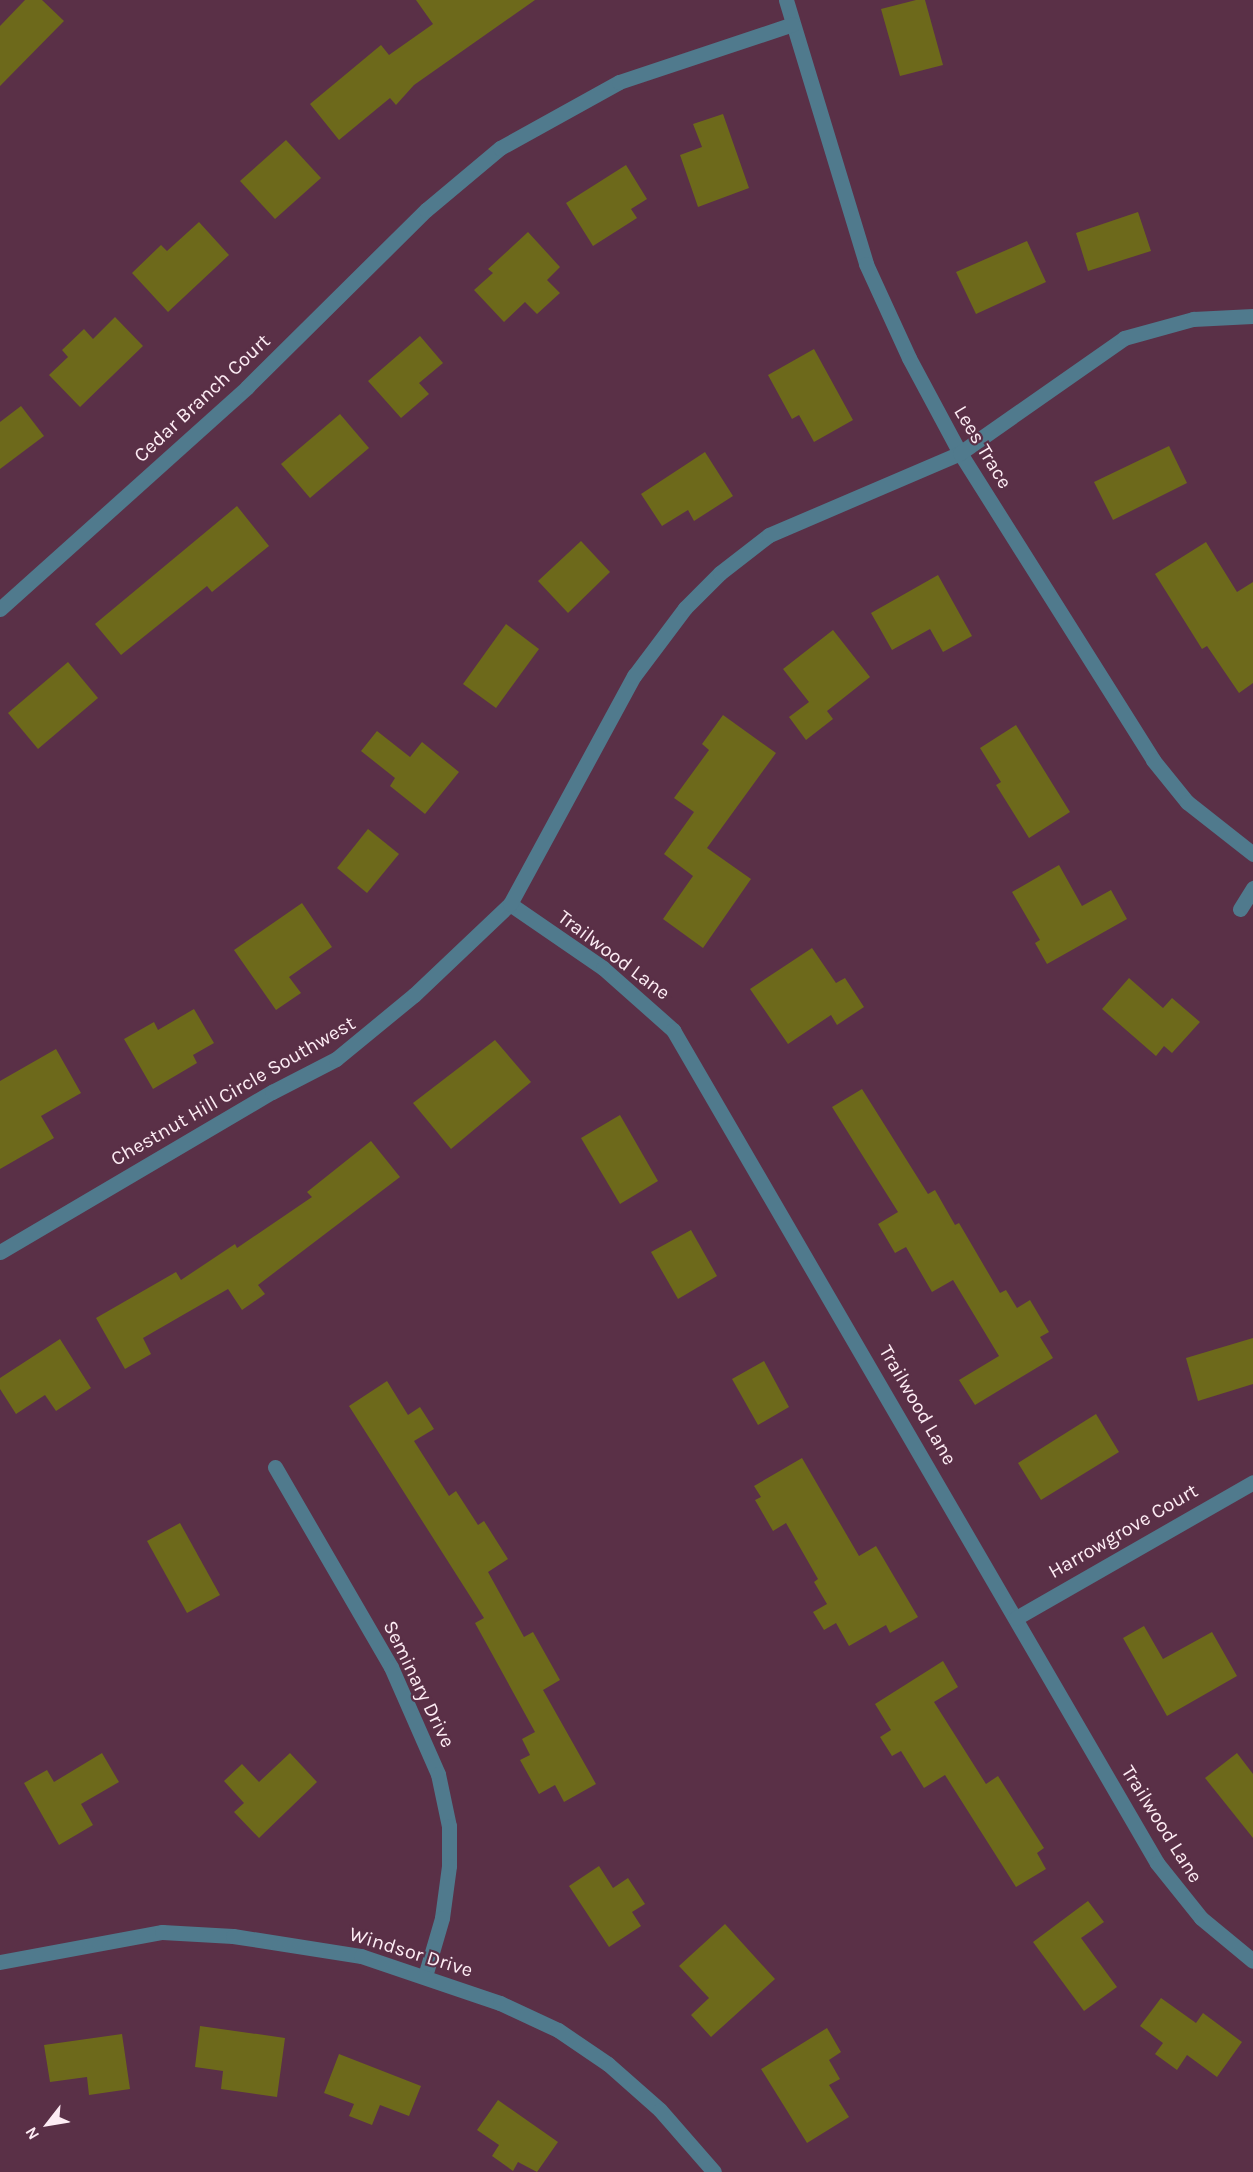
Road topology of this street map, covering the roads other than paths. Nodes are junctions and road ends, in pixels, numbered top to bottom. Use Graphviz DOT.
graph roads {
  1 [pos="786,0"];
  2 [pos="793,24"];
  3 [pos="1253,316"];
  4 [pos="960,453"];
  5 [pos="0,609"];
  6 [pos="1253,854"];
  7 [pos="1253,888"];
  8 [pos="510,904"];
  9 [pos="1240,909"];
  10 [pos="0,1251"];
  11 [pos="275,1467"];
  12 [pos="1253,1482"];
  13 [pos="1016,1618"];
  14 [pos="1253,1961"];
  15 [pos="0,1962"];
  16 [pos="425,1976"];
  17 [pos="714,2172"];
  1 -- 2 [label="street, Lees Trace"];
  2 -- 4 [label="street, Lees Trace"];
  2 -- 5 [label="street, Cedar Branch Court"];
  3 -- 4 [label="street, Chestnut Hill Circle Southwest"];
  4 -- 6 [label="street, Lees Trace"];
  4 -- 8 [label="street, Chestnut Hill Circle Southwest"];
  7 -- 9 [label="street"];
  8 -- 10 [label="street, Chestnut Hill Circle Southwest"];
  8 -- 13 [label="street, Trailwood Lane"];
  11 -- 16 [label="street, Seminary Drive"];
  12 -- 13 [label="street, Harrowgrove Court"];
  13 -- 14 [label="street, Trailwood Lane"];
  15 -- 16 [label="street, Windsor Drive"];
  16 -- 17 [label="street, Windsor Drive"];
}
